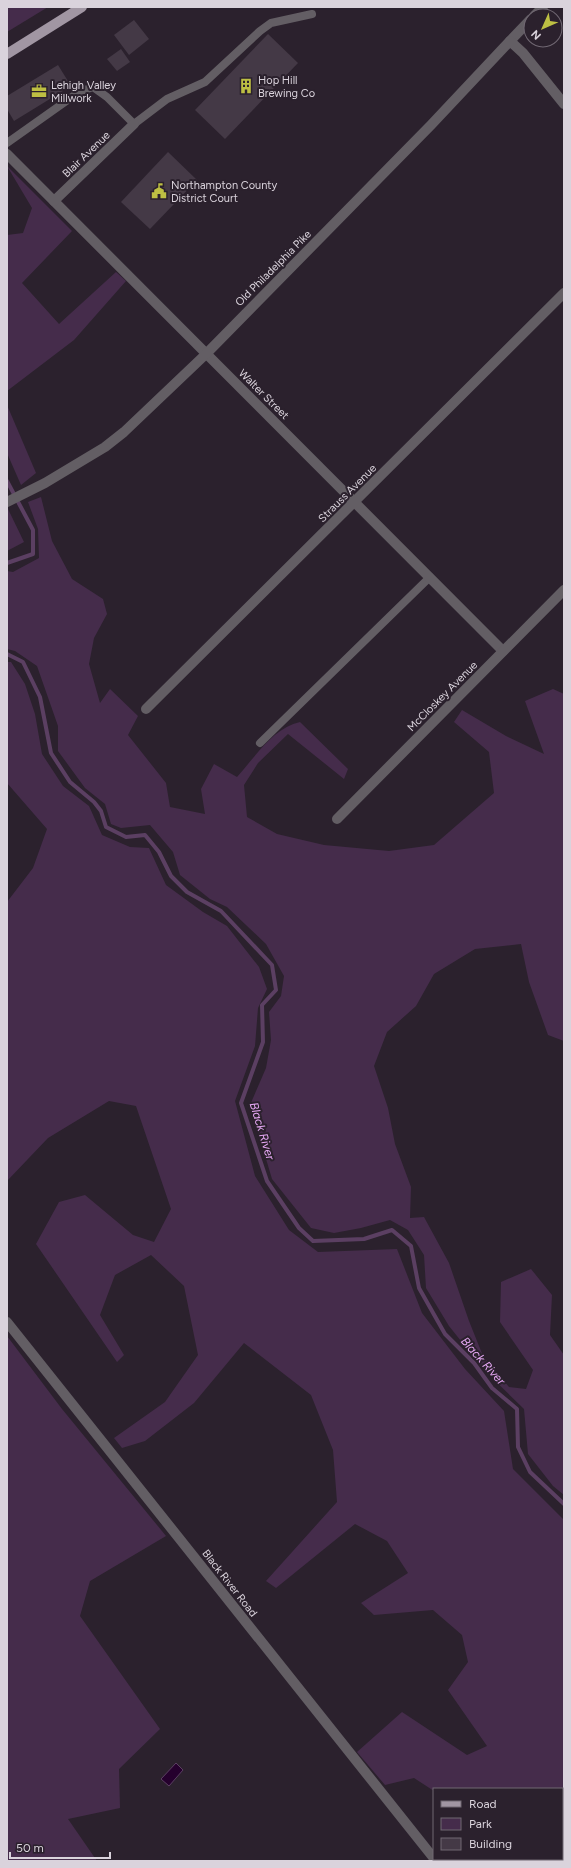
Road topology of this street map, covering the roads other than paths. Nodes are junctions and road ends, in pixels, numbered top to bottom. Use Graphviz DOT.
graph roads {
  1 [pos="82,7"];
  2 [pos="312,14"];
  3 [pos="523,27"];
  4 [pos="510,41"];
  5 [pos="7,54"];
  6 [pos="564,104"];
  7 [pos="134,124"];
  8 [pos="7,143"];
  9 [pos="7,154"];
  10 [pos="54,201"];
  11 [pos="564,293"];
  12 [pos="206,354"];
  13 [pos="7,502"];
  14 [pos="355,502"];
  15 [pos="430,577"];
  16 [pos="564,590"];
  17 [pos="503,651"];
  18 [pos="146,709"];
  19 [pos="260,743"];
  20 [pos="337,819"];
  21 [pos="7,1322"];
  22 [pos="433,1857"];
  1 -- 5 [label="main road"];
  2 -- 7 [label="lane"];
  3 -- 4 [label="street, Old Philadelphia Pike"];
  4 -- 6 [label="street"];
  4 -- 12 [label="street, Old Philadelphia Pike"];
  7 -- 8 [label="lane"];
  7 -- 10 [label="street, Blair Avenue"];
  9 -- 10 [label="street, Walter Street"];
  10 -- 12 [label="street, Walter Street"];
  11 -- 14 [label="street, Strauss Avenue"];
  12 -- 13 [label="street, Old Philadelphia Pike"];
  12 -- 14 [label="street, Walter Street"];
  14 -- 15 [label="street, Walter Street"];
  14 -- 18 [label="street, Strauss Avenue"];
  15 -- 17 [label="street, Walter Street"];
  15 -- 19 [label="lane"];
  16 -- 17 [label="street, McCloskey Avenue"];
  17 -- 20 [label="street, McCloskey Avenue"];
  21 -- 22 [label="street, Black River Road"];
}
